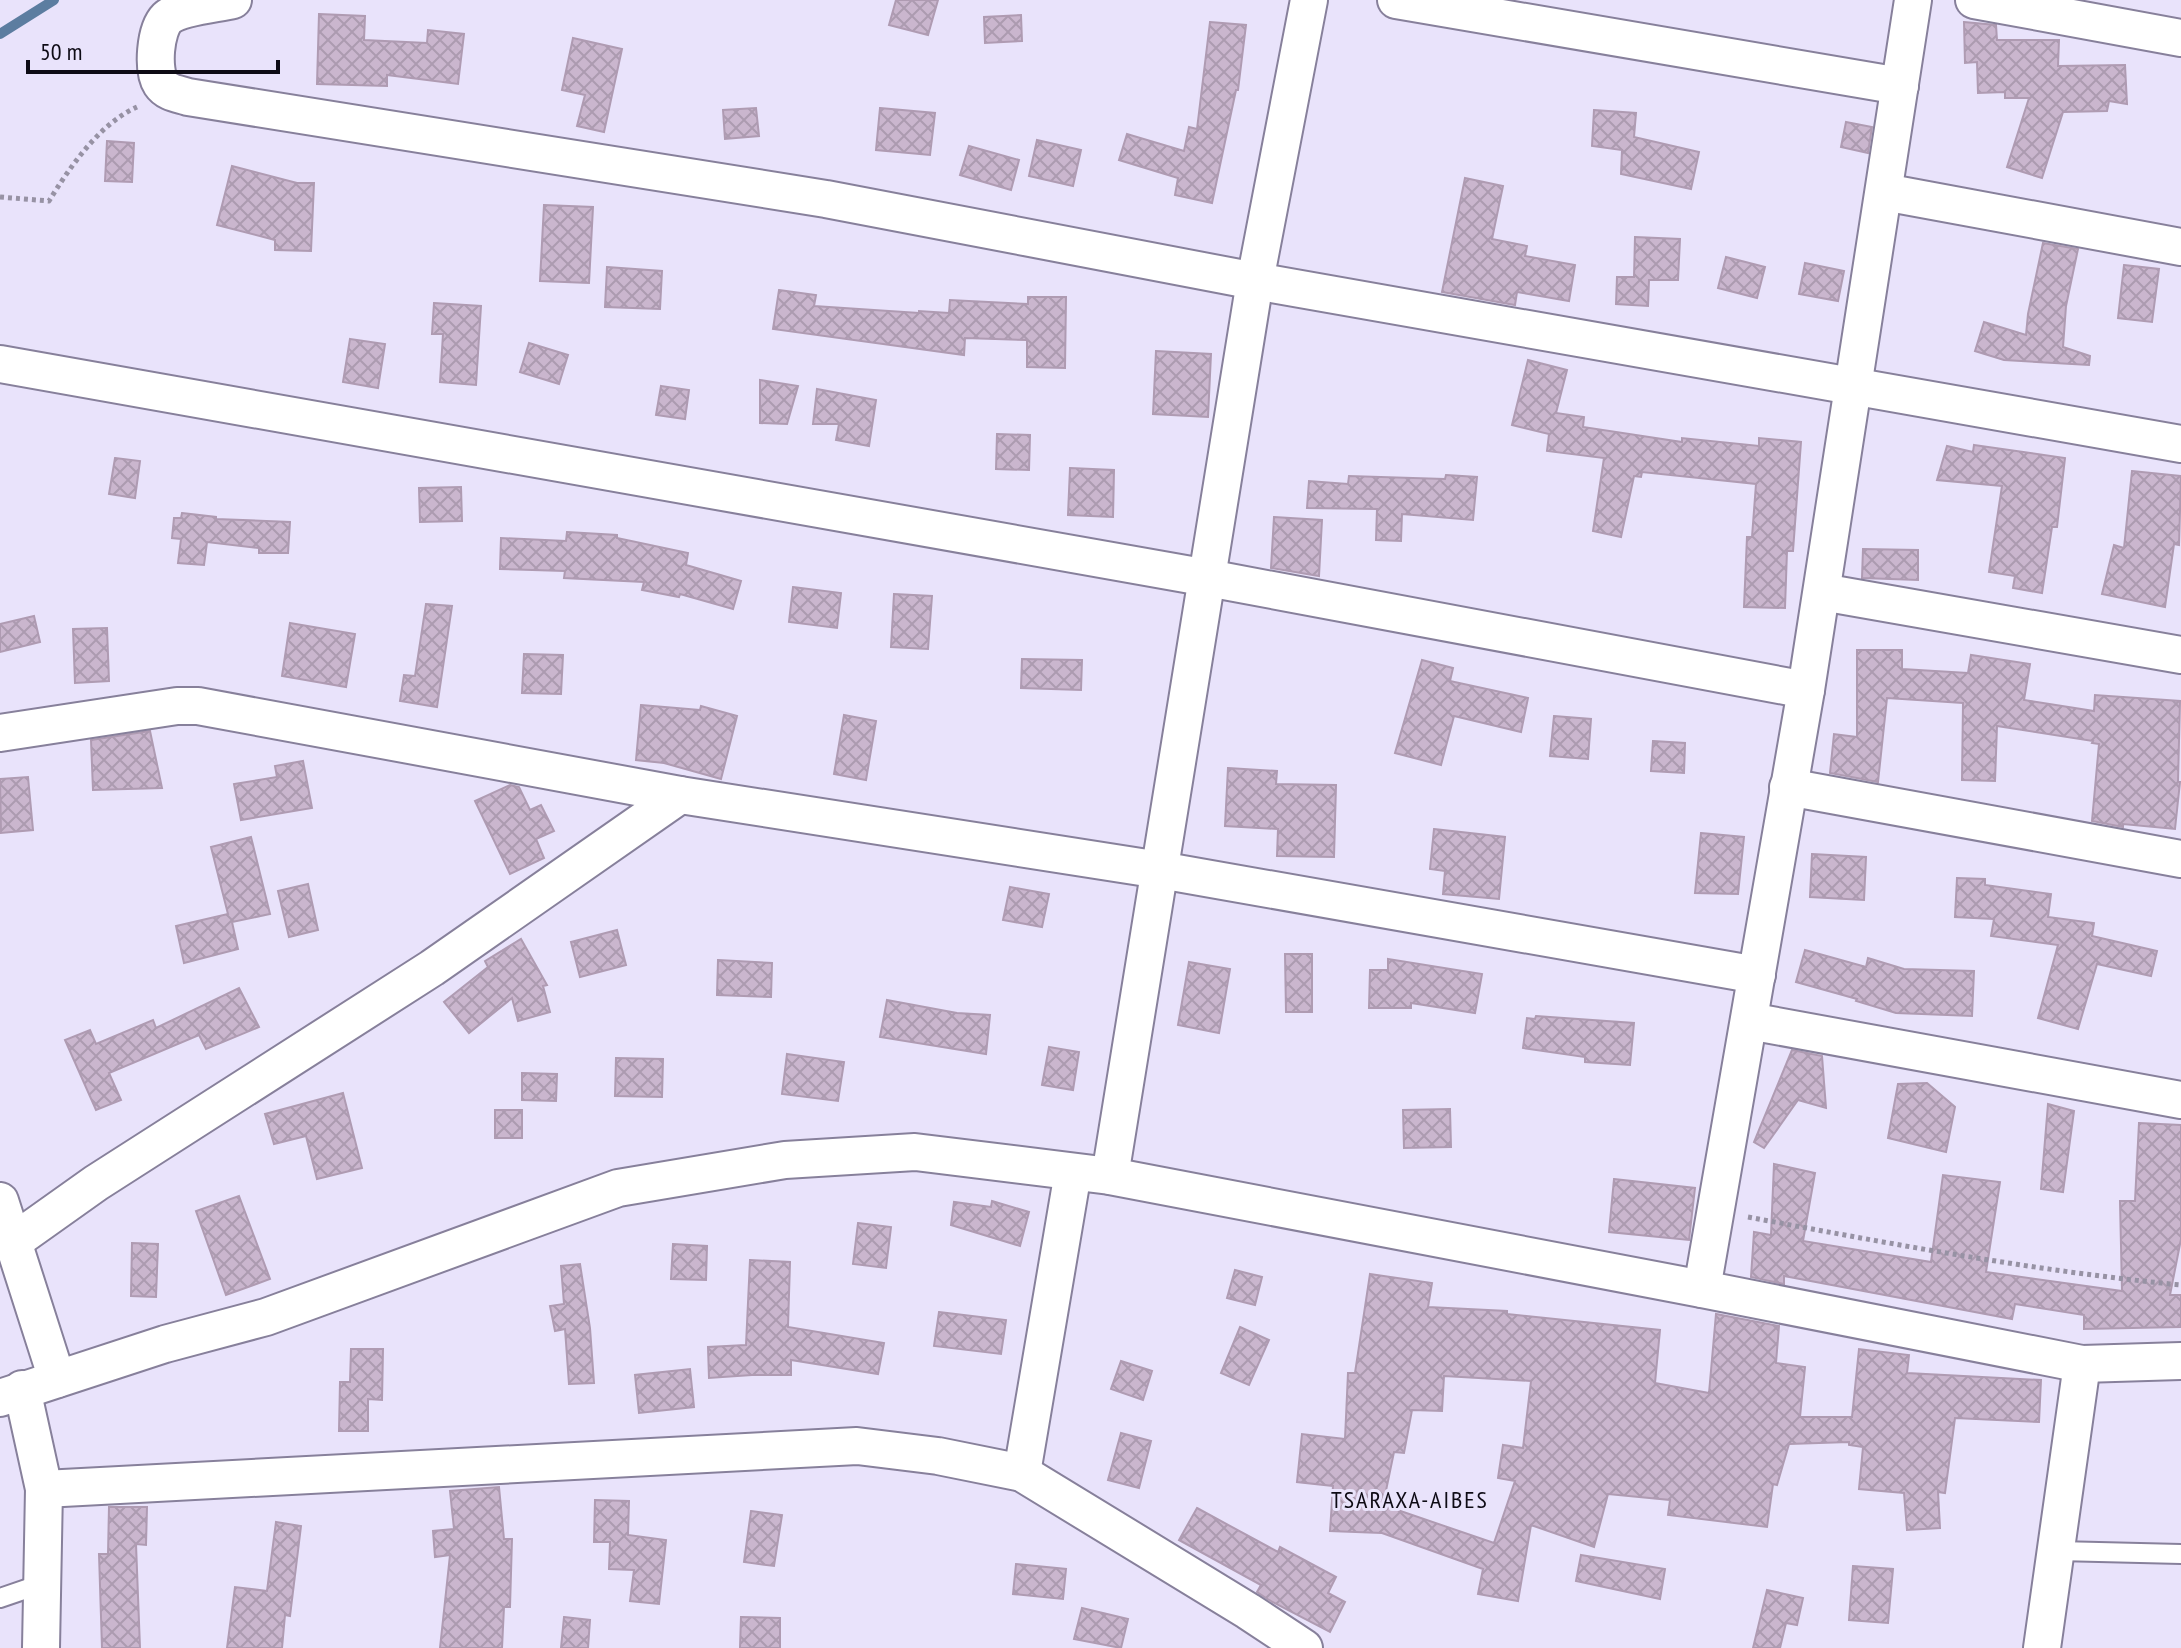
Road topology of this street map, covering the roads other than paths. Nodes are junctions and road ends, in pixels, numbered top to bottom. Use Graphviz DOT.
graph roads {
  1 [pos="233,0"];
  2 [pos="1309,0"];
  3 [pos="1396,0"];
  4 [pos="1913,0"];
  5 [pos="1974,0"];
  6 [pos="2181,38"];
  7 [pos="1900,86"];
  8 [pos="1884,192"];
  9 [pos="2181,247"];
  10 [pos="1255,281"];
  11 [pos="0,364"];
  12 [pos="1854,387"];
  13 [pos="2181,444"];
  14 [pos="1208,578"];
  15 [pos="1822,592"];
  16 [pos="2181,655"];
  17 [pos="1806,690"];
  18 [pos="0,733"];
  19 [pos="1788,787"];
  20 [pos="680,795"];
  21 [pos="2181,859"];
  22 [pos="1160,870"];
  23 [pos="1757,975"];
  24 [pos="1749,1021"];
  25 [pos="2181,1100"];
  26 [pos="1073,1172"];
  27 [pos="1110,1176"];
  28 [pos="0,1201"];
  29 [pos="13,1242"];
  30 [pos="1702,1289"];
  31 [pos="2181,1361"];
  32 [pos="2082,1364"];
  33 [pos="57,1379"];
  34 [pos="11,1393"];
  35 [pos="1022,1473"];
  36 [pos="44,1489"];
  37 [pos="2058,1551"];
  38 [pos="2181,1554"];
  39 [pos="44,1583"];
  40 [pos="0,1598"];
  41 [pos="41,1648"];
  42 [pos="1304,1648"];
  43 [pos="2042,1648"];
  1 -- 10 [label="street"];
  2 -- 10 [label="street"];
  3 -- 7 [label="street"];
  4 -- 7 [label="street"];
  5 -- 6 [label="street"];
  7 -- 8 [label="street"];
  8 -- 9 [label="street"];
  8 -- 12 [label="street"];
  10 -- 12 [label="street"];
  10 -- 14 [label="street"];
  11 -- 14 [label="street"];
  12 -- 13 [label="street"];
  12 -- 15 [label="street"];
  14 -- 17 [label="street"];
  14 -- 22 [label="street"];
  15 -- 16 [label="street"];
  15 -- 17 [label="street"];
  17 -- 19 [label="street"];
  18 -- 20 [label="street"];
  19 -- 21 [label="street"];
  19 -- 23 [label="street"];
  20 -- 22 [label="street"];
  20 -- 29 [label="street"];
  22 -- 23 [label="street"];
  22 -- 27 [label="street"];
  23 -- 24 [label="street"];
  24 -- 25 [label="street"];
  24 -- 30 [label="street"];
  26 -- 27 [label="street"];
  26 -- 33 [label="street"];
  26 -- 35 [label="street"];
  27 -- 30 [label="street"];
  28 -- 29 [label="street"];
  29 -- 33 [label="street"];
  30 -- 32 [label="street"];
  31 -- 32 [label="street"];
  32 -- 37 [label="street"];
  33 -- 34 [label="street"];
  34 -- 36 [label="street"];
  35 -- 36 [label="street"];
  35 -- 42 [label="street"];
  36 -- 39 [label="street"];
  37 -- 38 [label="lane"];
  37 -- 43 [label="street"];
  39 -- 40 [label="lane"];
  39 -- 41 [label="street"];
}
